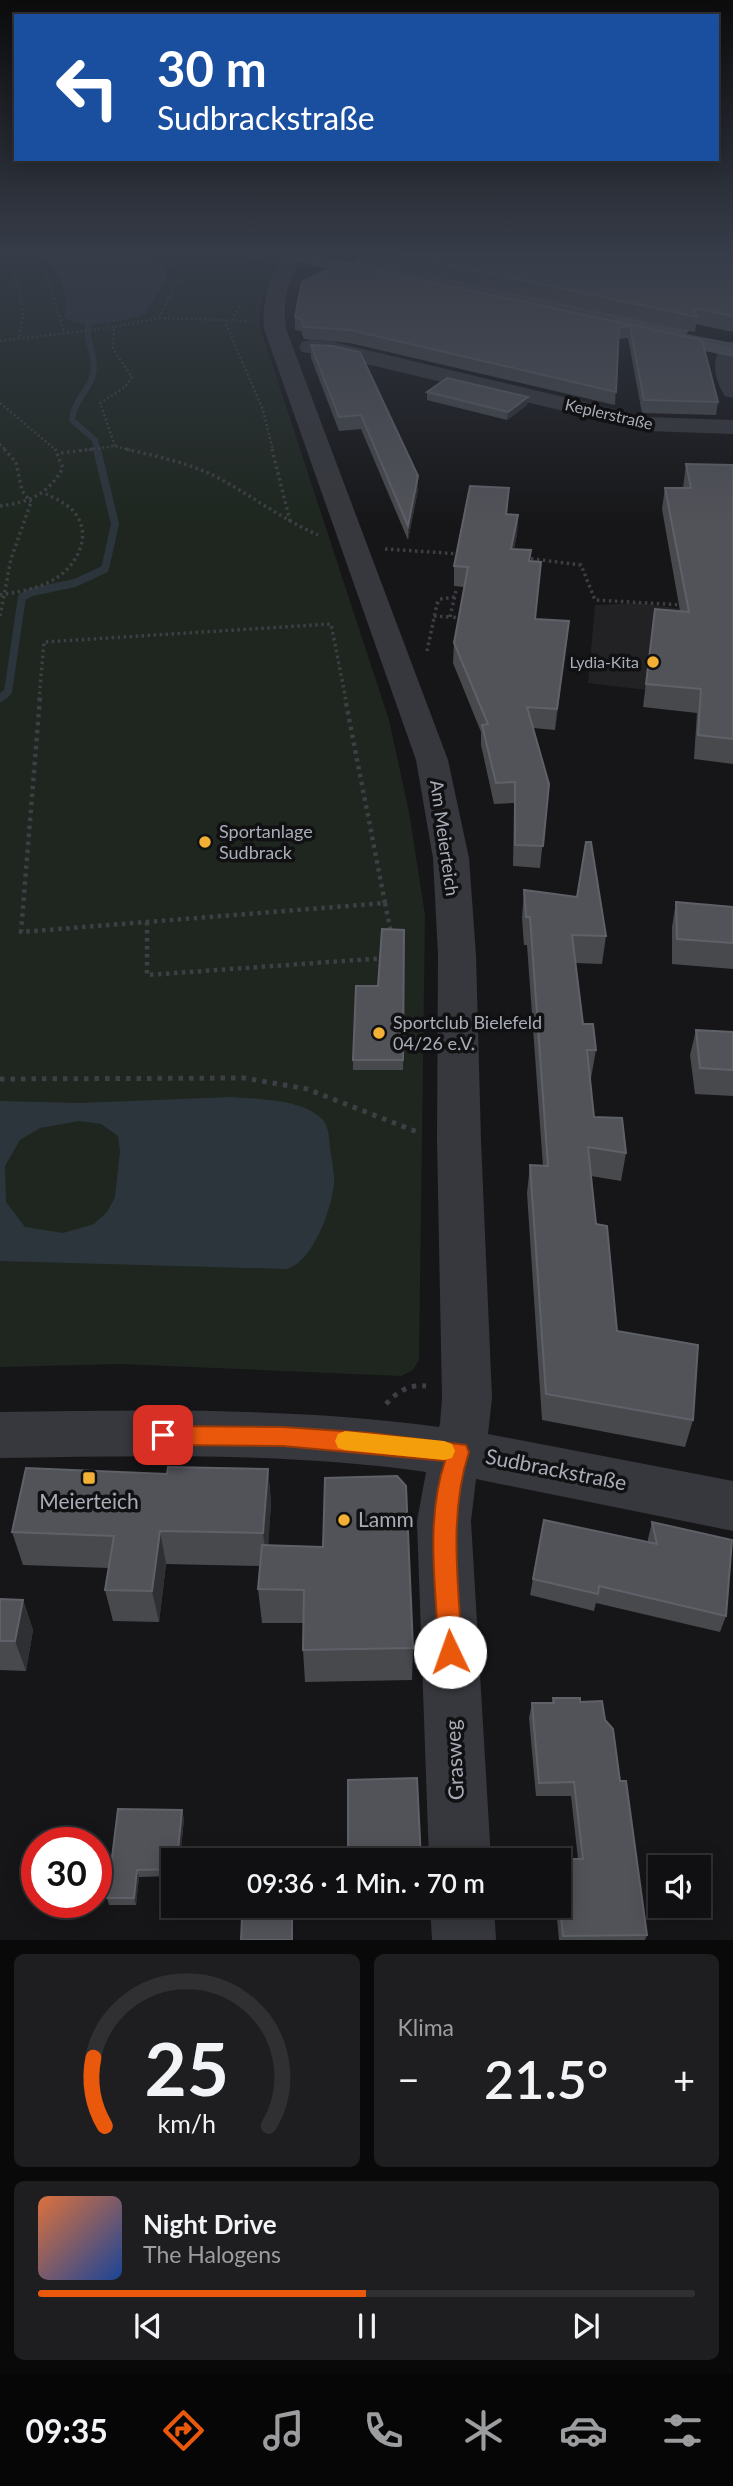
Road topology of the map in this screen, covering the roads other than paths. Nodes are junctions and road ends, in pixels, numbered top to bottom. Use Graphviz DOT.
graph roads {
  1 [pos="282,345"];
  2 [pos="315,345"];
  3 [pos="733,347"];
  4 [pos="733,391"];
  5 [pos="733,427"];
  6 [pos="0,1435"];
  7 [pos="458,1452"];
  8 [pos="733,1506"];
  9 [pos="459,1848"];
  10 [pos="463,1918"];
  11 [pos="464,1940"];
  1 -- 7 [label="street, Am Meierteich"];
  2 -- 5 [label="street, Keplerstraße"];
  3 -- 4 [label="street"];
  6 -- 7 [label="street, Sudbrackstraße"];
  7 -- 8 [label="street, Sudbrackstraße"];
  7 -- 9 [label="street, Grasweg"];
  10 -- 11 [label="street"];
}
